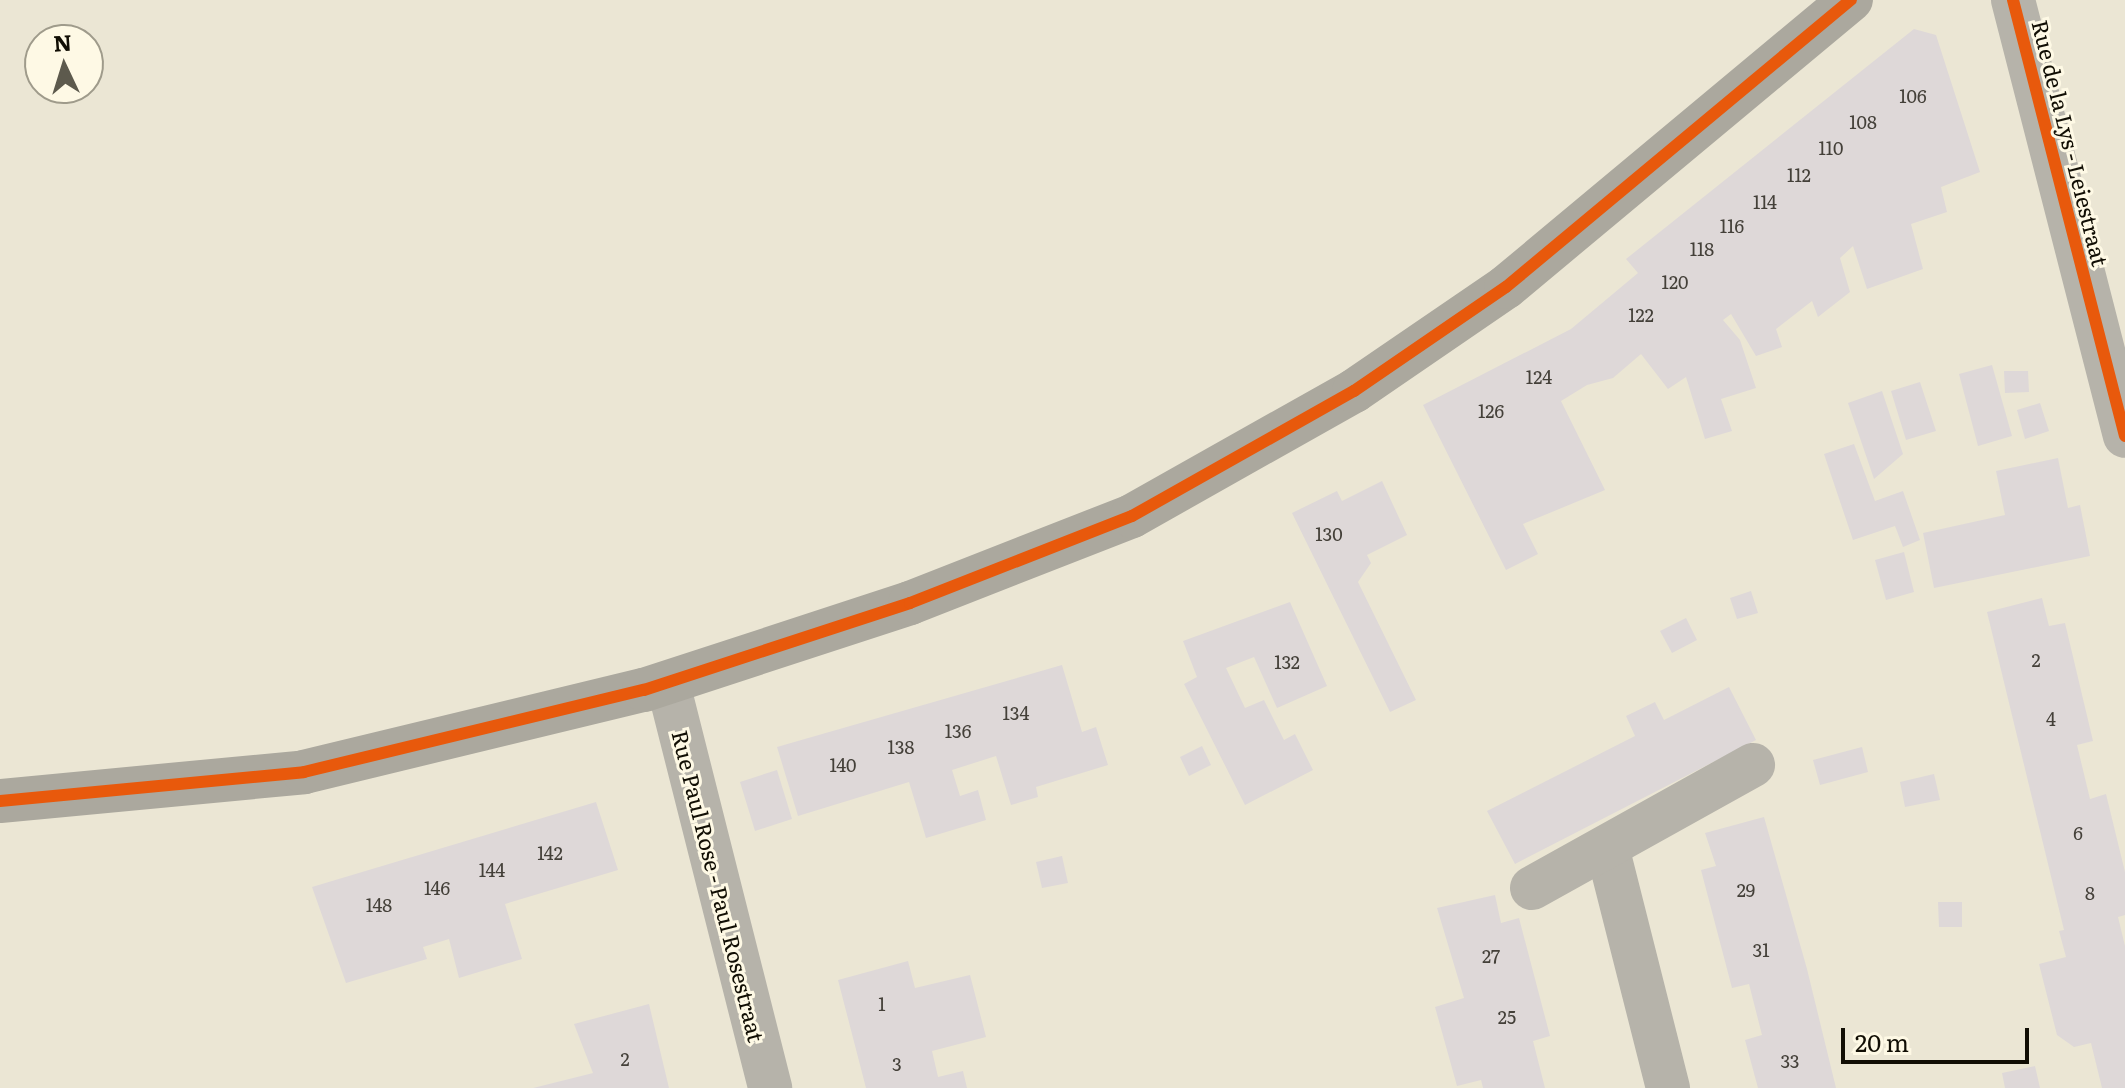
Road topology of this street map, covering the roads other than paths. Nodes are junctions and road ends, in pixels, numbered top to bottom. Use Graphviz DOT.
graph roads {
  1 [pos="1851,0"];
  2 [pos="2013,0"];
  3 [pos="2125,436"];
  4 [pos="668,684"];
  5 [pos="1753,765"];
  6 [pos="0,801"];
  7 [pos="1607,847"];
  8 [pos="1532,888"];
  9 [pos="770,1088"];
  10 [pos="1668,1088"];
  1 -- 4 [label="street"];
  2 -- 3 [label="street, Rue de la Lys - Leiestraat"];
  4 -- 6 [label="street"];
  4 -- 9 [label="street, Rue Paul Rose - Paul Rosestraat"];
  5 -- 7 [label="street"];
  7 -- 8 [label="street"];
  7 -- 10 [label="street"];
}
